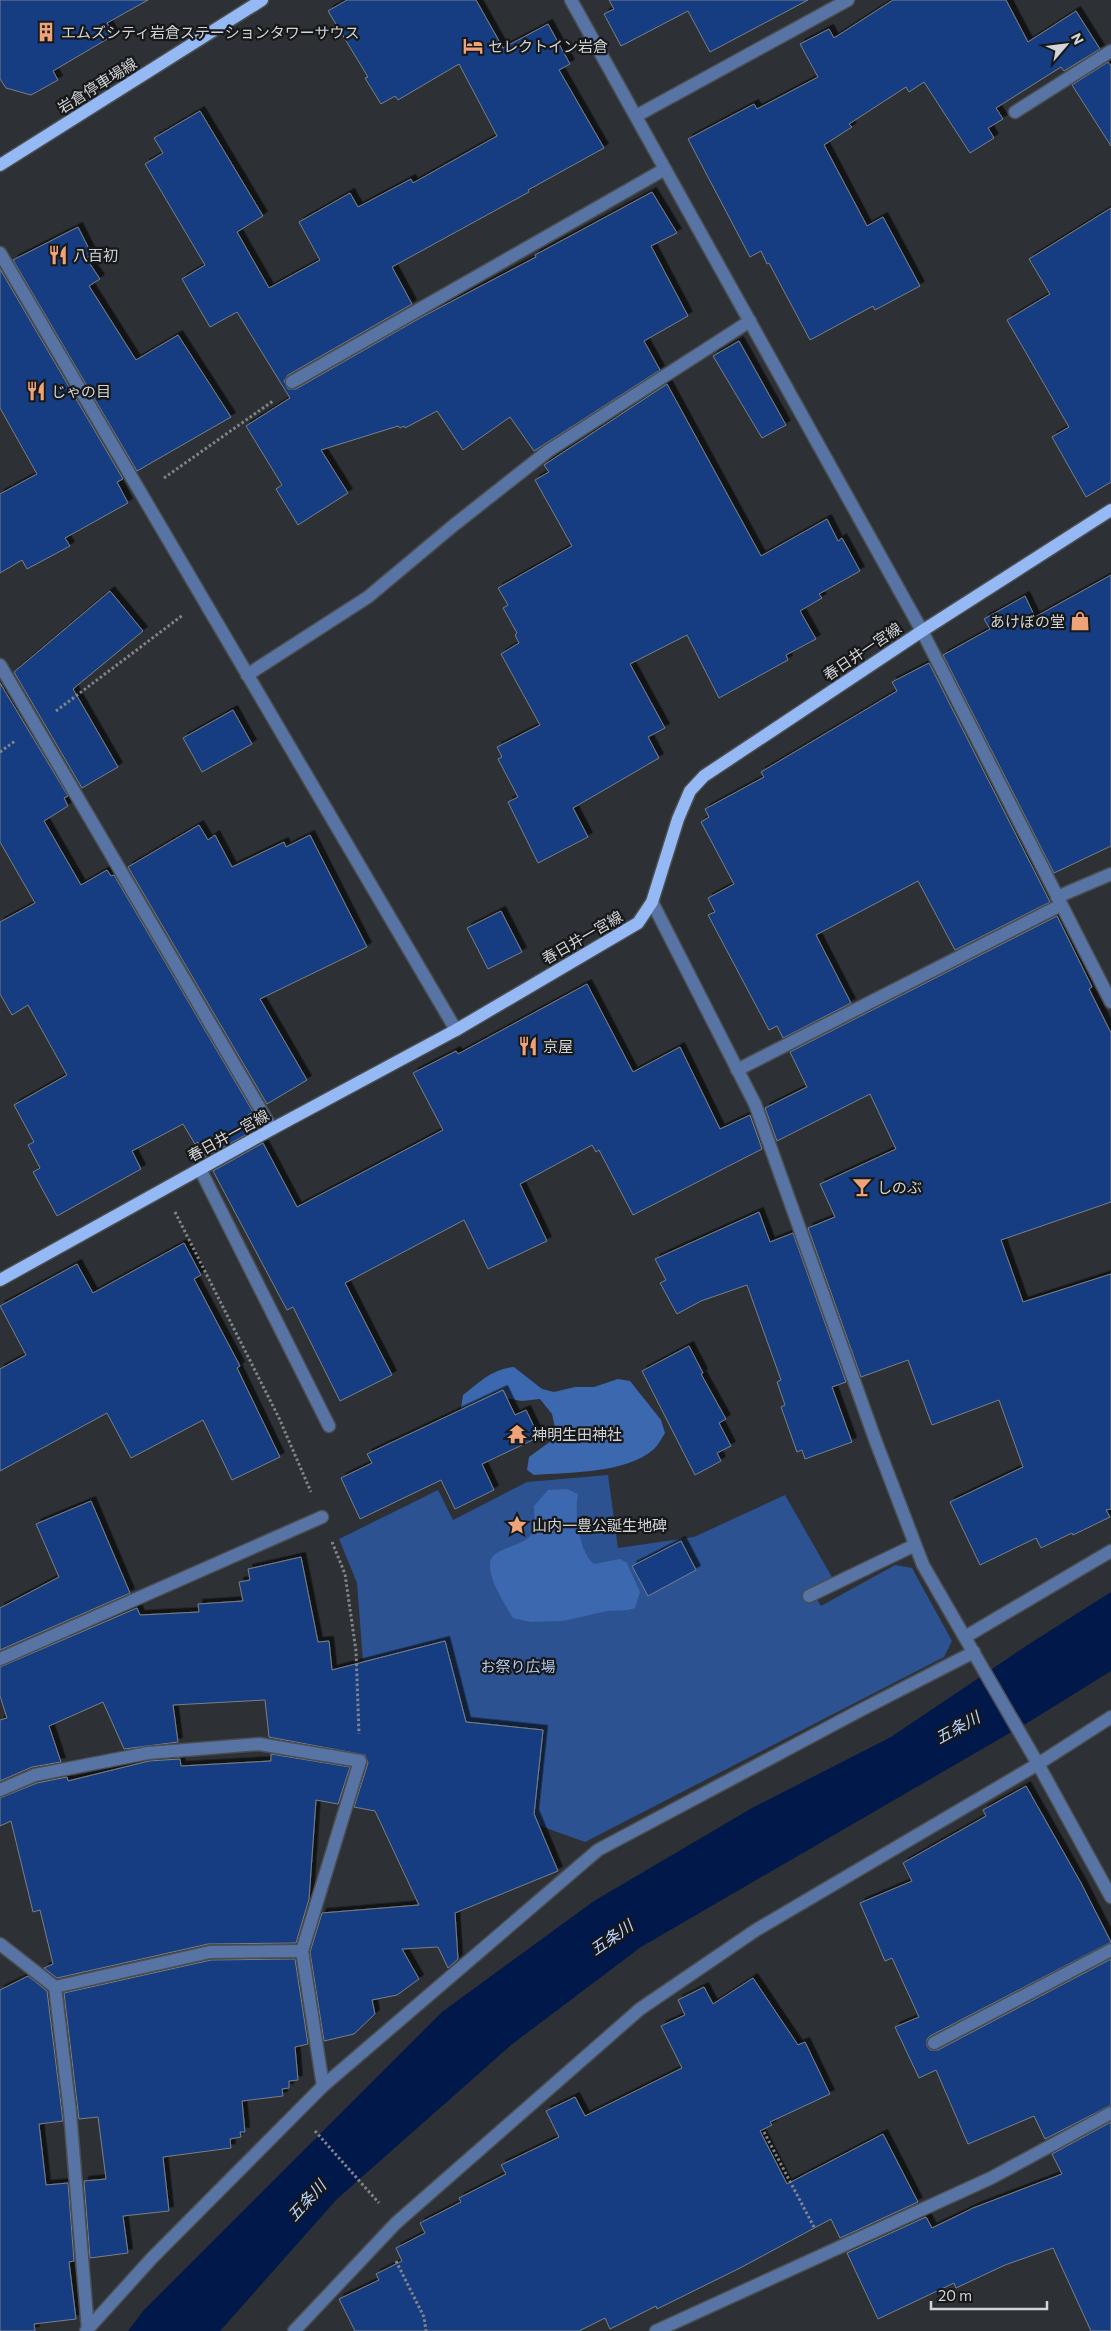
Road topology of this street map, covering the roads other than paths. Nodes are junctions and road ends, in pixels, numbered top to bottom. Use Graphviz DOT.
graph roads {
  1 [pos="262,0"];
  2 [pos="571,0"];
  3 [pos="848,0"];
  4 [pos="1111,51"];
  5 [pos="1015,112"];
  6 [pos="636,116"];
  7 [pos="0,165"];
  8 [pos="665,169"];
  9 [pos="0,254"];
  10 [pos="750,321"];
  11 [pos="292,382"];
  12 [pos="1110,513"];
  13 [pos="922,631"];
  14 [pos="0,665"];
  15 [pos="247,675"];
  16 [pos="1111,874"];
  17 [pos="1059,901"];
  18 [pos="652,902"];
  19 [pos="1111,1002"];
  20 [pos="456,1030"];
  21 [pos="737,1070"];
  22 [pos="272,1129"];
  23 [pos="200,1169"];
  24 [pos="0,1280"];
  25 [pos="329,1426"];
  26 [pos="322,1517"];
  27 [pos="916,1545"];
  28 [pos="1111,1551"];
  29 [pos="809,1596"];
  30 [pos="965,1637"];
  31 [pos="974,1652"];
  32 [pos="0,1659"];
  33 [pos="1111,1717"];
  34 [pos="1038,1764"];
  35 [pos="0,1790"];
  36 [pos="1111,1897"];
  37 [pos="0,1944"];
  38 [pos="1111,1950"];
  39 [pos="302,1951"];
  40 [pos="55,1988"];
  41 [pos="934,2043"];
  42 [pos="323,2086"];
  43 [pos="1111,2113"];
  44 [pos="87,2330"];
  45 [pos="294,2331"];
  46 [pos="656,2331"];
  1 -- 7 [label="main road, 岩倉停車場線"];
  2 -- 6 [label="street"];
  3 -- 6 [label="street"];
  4 -- 5 [label="street"];
  6 -- 8 [label="street"];
  8 -- 10 [label="street"];
  8 -- 11 [label="street"];
  9 -- 15 [label="street"];
  10 -- 13 [label="street"];
  10 -- 15 [label="street"];
  12 -- 13 [label="main road, 春日井一宮線"];
  13 -- 17 [label="street"];
  13 -- 18 [label="main road, 春日井一宮線"];
  14 -- 22 [label="street"];
  15 -- 20 [label="street"];
  16 -- 17 [label="street"];
  17 -- 19 [label="street"];
  17 -- 21 [label="street"];
  18 -- 20 [label="main road, 春日井一宮線"];
  18 -- 21 [label="street"];
  20 -- 22 [label="main road, 春日井一宮線"];
  21 -- 27 [label="street"];
  22 -- 23 [label="main road, 春日井一宮線"];
  23 -- 24 [label="main road, 春日井一宮線"];
  23 -- 25 [label="street"];
  26 -- 32 [label="street"];
  27 -- 29 [label="street"];
  27 -- 30 [label="street"];
  28 -- 30 [label="street"];
  30 -- 31 [label="street"];
  31 -- 34 [label="street"];
  31 -- 42 [label="street"];
  33 -- 34 [label="street"];
  34 -- 36 [label="street"];
  34 -- 45 [label="street"];
  35 -- 39 [label="street"];
  37 -- 40 [label="street"];
  38 -- 41 [label="street"];
  39 -- 40 [label="street"];
  39 -- 42 [label="street"];
  40 -- 44 [label="street"];
  42 -- 44 [label="street"];
  43 -- 46 [label="street"];
}
